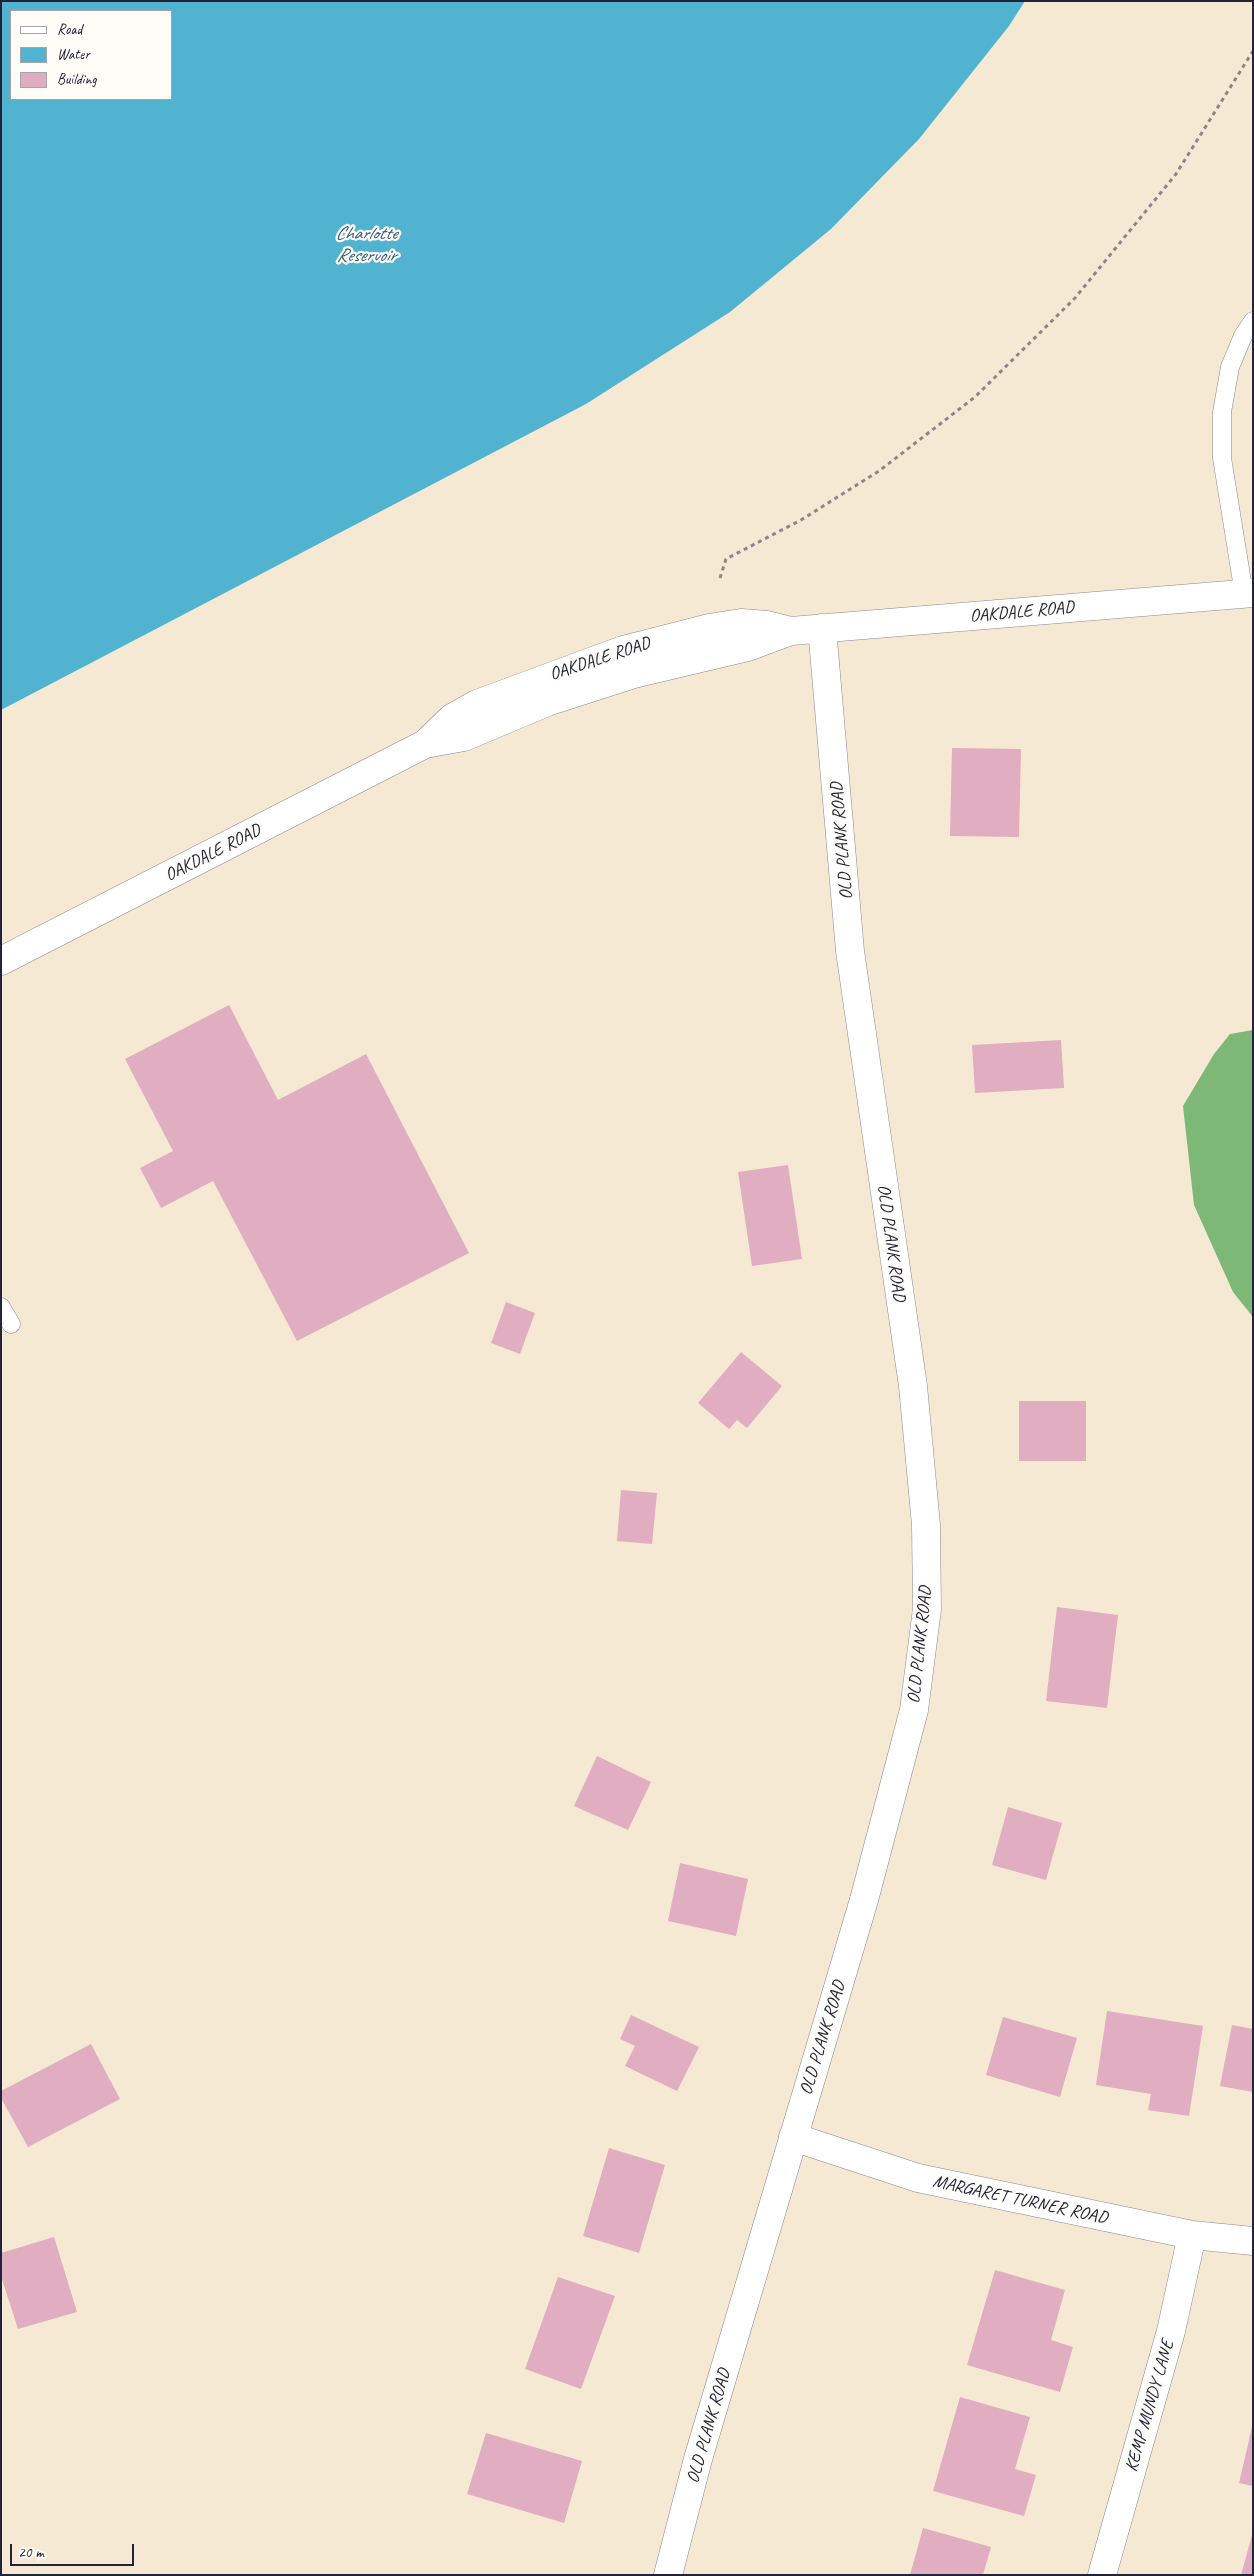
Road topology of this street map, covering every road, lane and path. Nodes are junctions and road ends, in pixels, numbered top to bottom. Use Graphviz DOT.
graph roads {
  1 [pos="1253,50"];
  2 [pos="1253,321"];
  3 [pos="720,578"];
  4 [pos="1249,594"];
  5 [pos="822,628"];
  6 [pos="1,961"];
  7 [pos="1,1307"];
  8 [pos="11,1324"];
  9 [pos="793,2137"];
  10 [pos="1192,2235"];
  11 [pos="1253,2241"];
  12 [pos="668,2575"];
  13 [pos="1102,2575"];
  1 -- 3 [label="path"];
  2 -- 4 [label="lane"];
  4 -- 5 [label="street, OAKDALE ROAD"];
  5 -- 6 [label="street, OAKDALE ROAD"];
  5 -- 9 [label="street, OLD PLANK ROAD"];
  7 -- 8 [label="lane"];
  9 -- 10 [label="street, MARGARET TURNER ROAD"];
  9 -- 12 [label="street, OLD PLANK ROAD"];
  10 -- 11 [label="street, MARGARET TURNER ROAD"];
  10 -- 13 [label="street, KEMP MUNDY LANE"];
}
